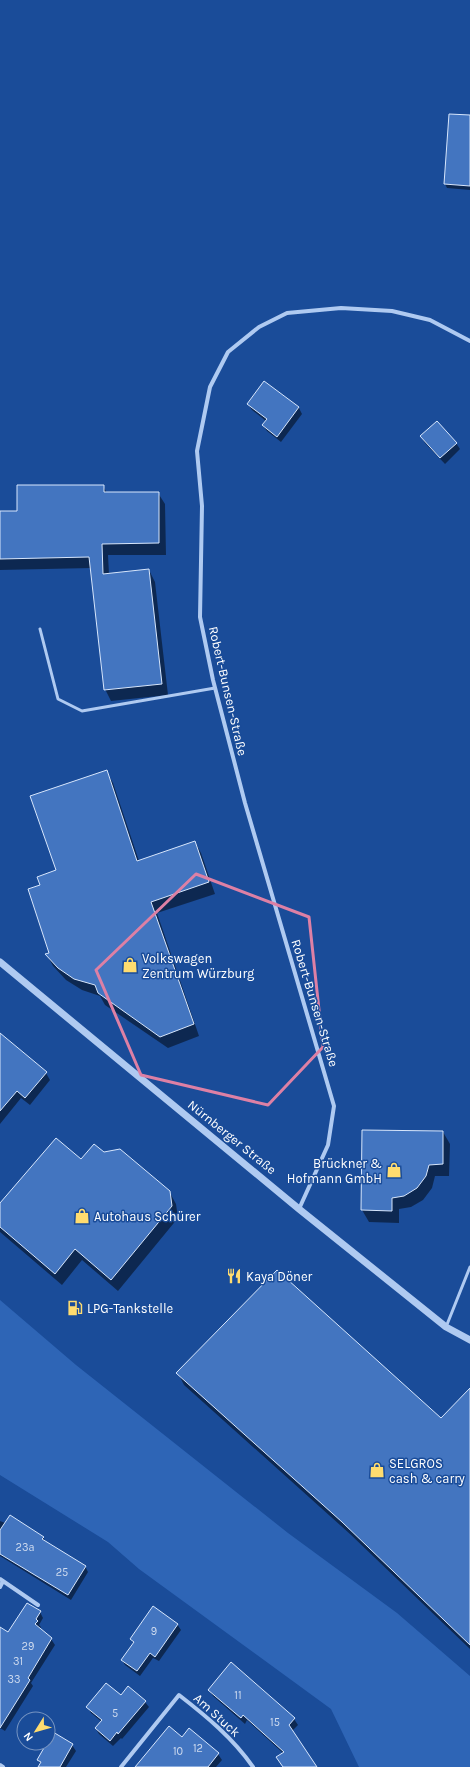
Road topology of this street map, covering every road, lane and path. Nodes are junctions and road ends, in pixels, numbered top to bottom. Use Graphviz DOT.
graph roads {
  1 [pos="470,341"];
  2 [pos="40,629"];
  3 [pos="215,688"];
  4 [pos="0,962"];
  5 [pos="299,1209"];
  6 [pos="470,1267"];
  7 [pos="446,1327"];
  8 [pos="470,1340"];
  9 [pos="2,1580"];
  10 [pos="0,1587"];
  11 [pos="38,1605"];
  12 [pos="0,1765"];
  13 [pos="3,1767"];
  14 [pos="121,1767"];
  15 [pos="253,1767"];
  1 -- 3 [label="street, Robert-Bunsen-Straße"];
  2 -- 3 [label="lane"];
  3 -- 5 [label="street, Robert-Bunsen-Straße"];
  4 -- 5 [label="street, Nürnberger Straße"];
  5 -- 7 [label="street, Nürnberger Straße"];
  6 -- 7 [label="lane"];
  7 -- 8 [label="street, Nürnberger Straße"];
  9 -- 10 [label="street"];
  9 -- 11 [label="street"];
  12 -- 13 [label="street"];
  14 -- 15 [label="street, Am Stuck"];
}
